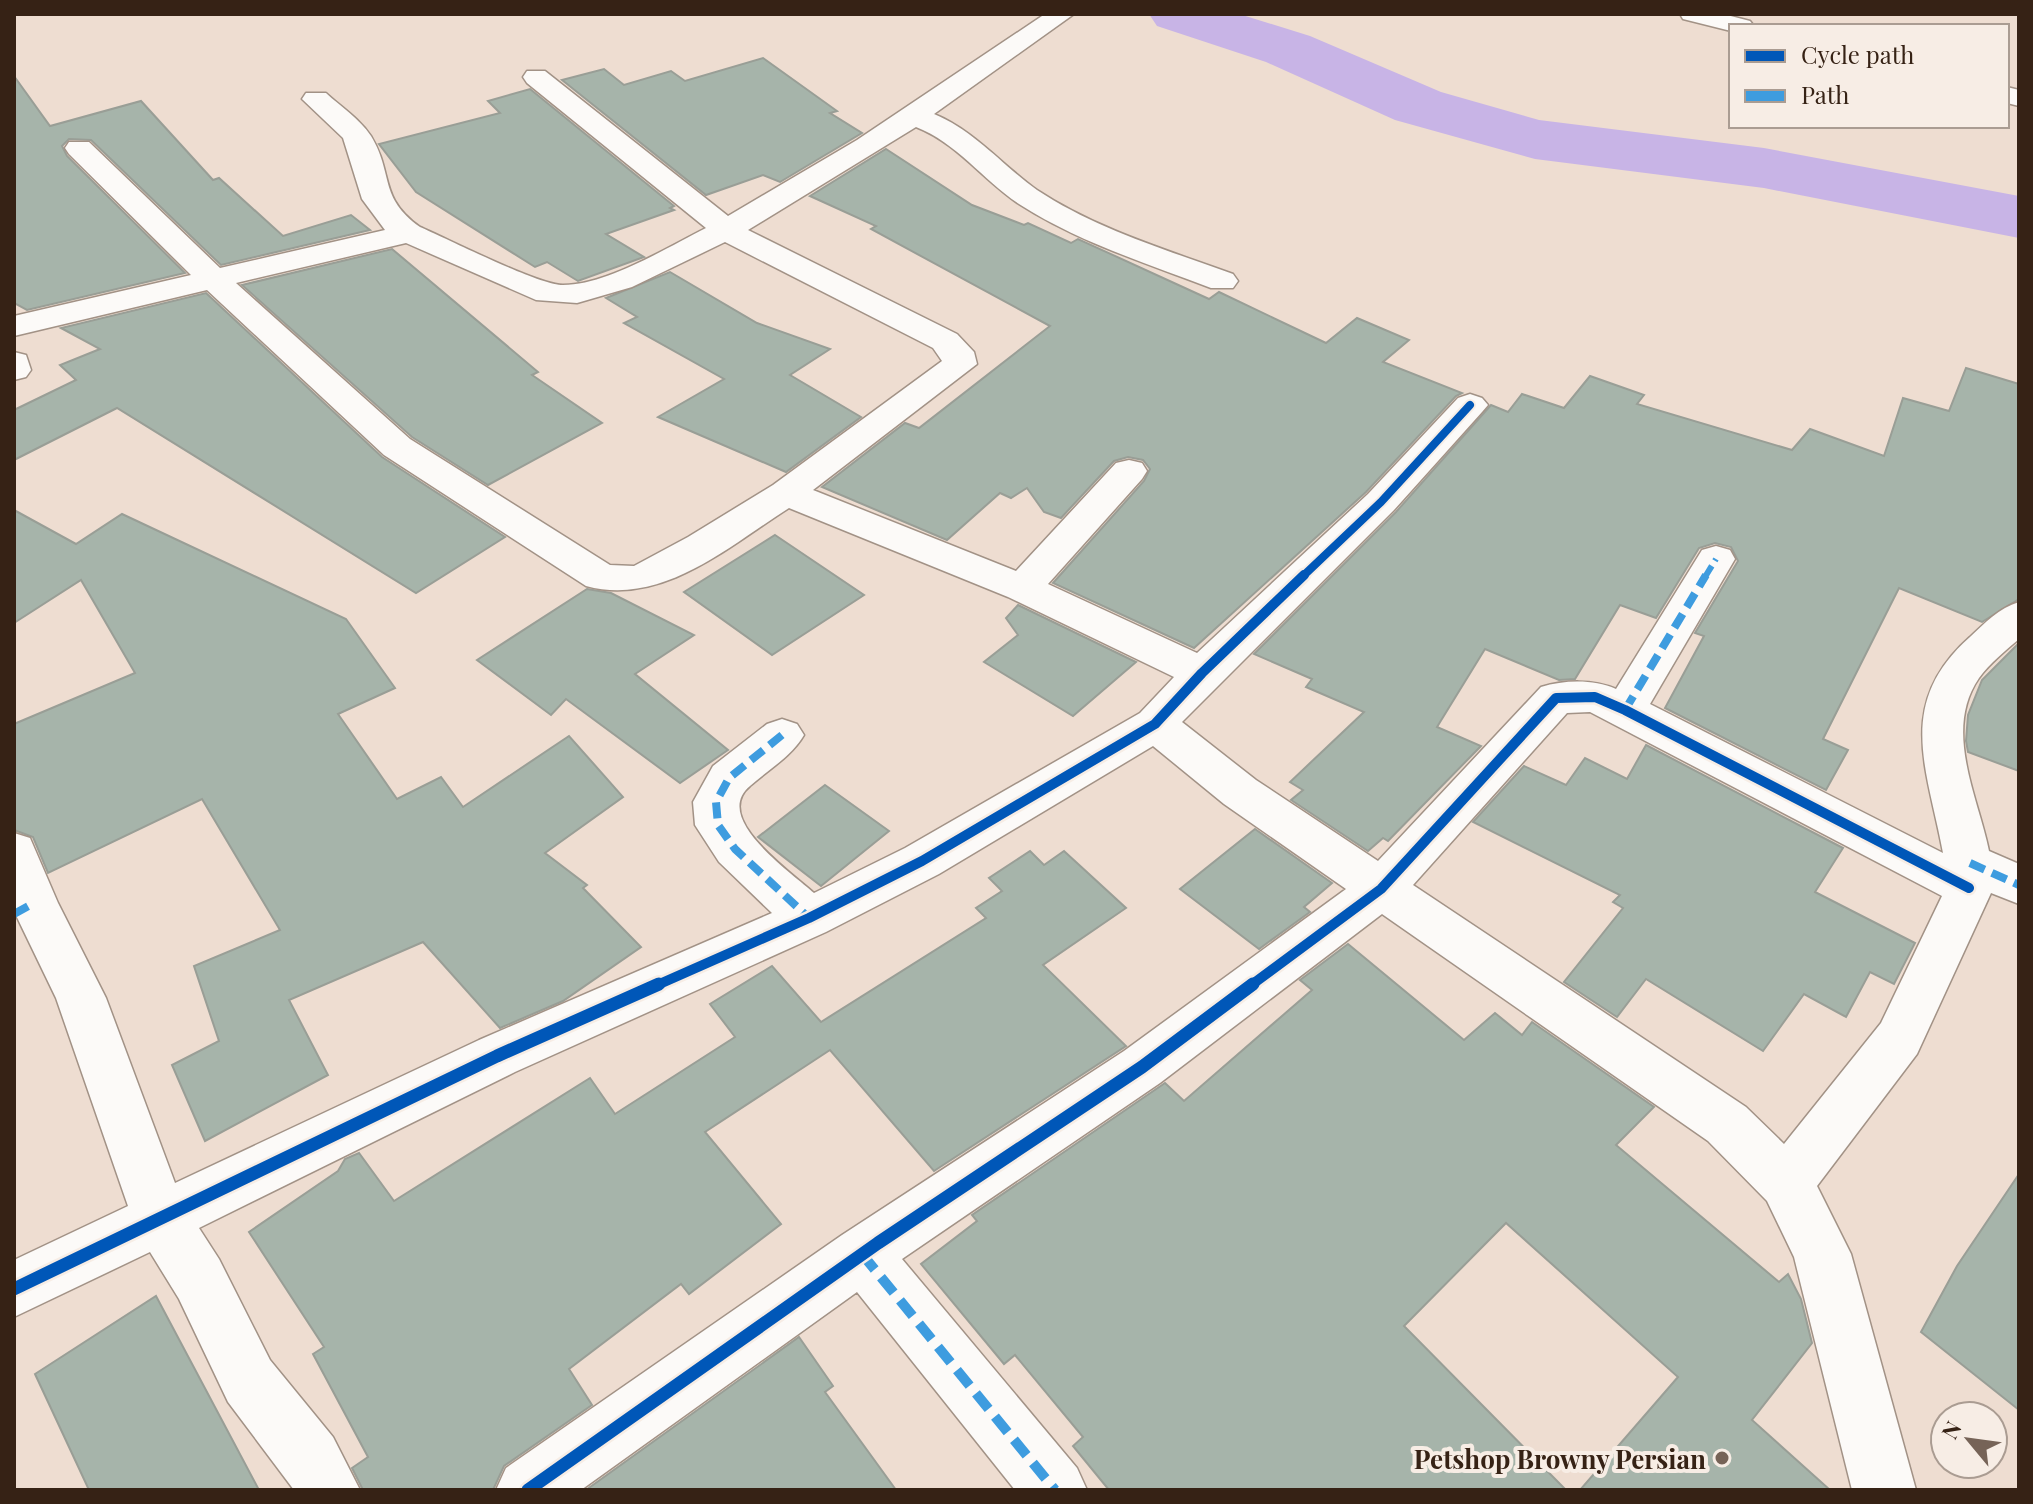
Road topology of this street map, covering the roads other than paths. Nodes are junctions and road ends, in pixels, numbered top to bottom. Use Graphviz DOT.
graph roads {
  1 [pos="1062,14"];
  2 [pos="1692,14"];
  3 [pos="1733,24"];
  4 [pos="536,77"];
  5 [pos="316,99"];
  6 [pos="918,114"];
  7 [pos="863,119"];
  8 [pos="79,148"];
  9 [pos="728,231"];
  10 [pos="409,233"];
  11 [pos="212,278"];
  12 [pos="1222,281"];
  13 [pos="14,326"];
  14 [pos="14,362"];
  15 [pos="14,370"];
  16 [pos="1470,405"];
  17 [pos="1129,471"];
  18 [pos="786,493"];
  19 [pos="1716,559"];
  20 [pos="1022,588"];
  21 [pos="2019,616"];
  22 [pos="1202,673"];
  23 [pos="1625,710"];
  24 [pos="1155,724"];
  25 [pos="782,735"];
  26 [pos="14,851"];
  27 [pos="1970,876"];
  28 [pos="2019,885"];
  29 [pos="1381,889"];
  30 [pos="24,908"];
  31 [pos="809,918"];
  32 [pos="1787,1183"];
  33 [pos="160,1217"];
  34 [pos="862,1254"];
  35 [pos="14,1289"];
  36 [pos="328,1490"];
  37 [pos="528,1490"];
  38 [pos="1055,1490"];
  39 [pos="1884,1490"];
  1 -- 6 [label="street"];
  2 -- 3 [label="street"];
  4 -- 9 [label="street"];
  5 -- 10 [label="street"];
  6 -- 7 [label="street"];
  6 -- 9 [label="street"];
  6 -- 12 [label="street"];
  8 -- 11 [label="street"];
  9 -- 10 [label="street"];
  9 -- 18 [label="street"];
  10 -- 11 [label="street"];
  11 -- 13 [label="street"];
  11 -- 18 [label="street"];
  14 -- 15 [label="street"];
  16 -- 22 [label="street"];
  17 -- 20 [label="street"];
  18 -- 20 [label="street"];
  19 -- 23 [label="street"];
  20 -- 22 [label="street"];
  21 -- 27 [label="street"];
  22 -- 24 [label="street"];
  23 -- 27 [label="street"];
  23 -- 29 [label="street"];
  24 -- 29 [label="street"];
  24 -- 31 [label="street"];
  25 -- 31 [label="street"];
  26 -- 30 [label="street"];
  27 -- 28 [label="street"];
  27 -- 32 [label="street"];
  29 -- 32 [label="street"];
  29 -- 34 [label="street"];
  30 -- 33 [label="street"];
  31 -- 33 [label="street"];
  32 -- 39 [label="street"];
  33 -- 35 [label="street"];
  33 -- 36 [label="street"];
  34 -- 37 [label="street"];
  34 -- 38 [label="street"];
}
